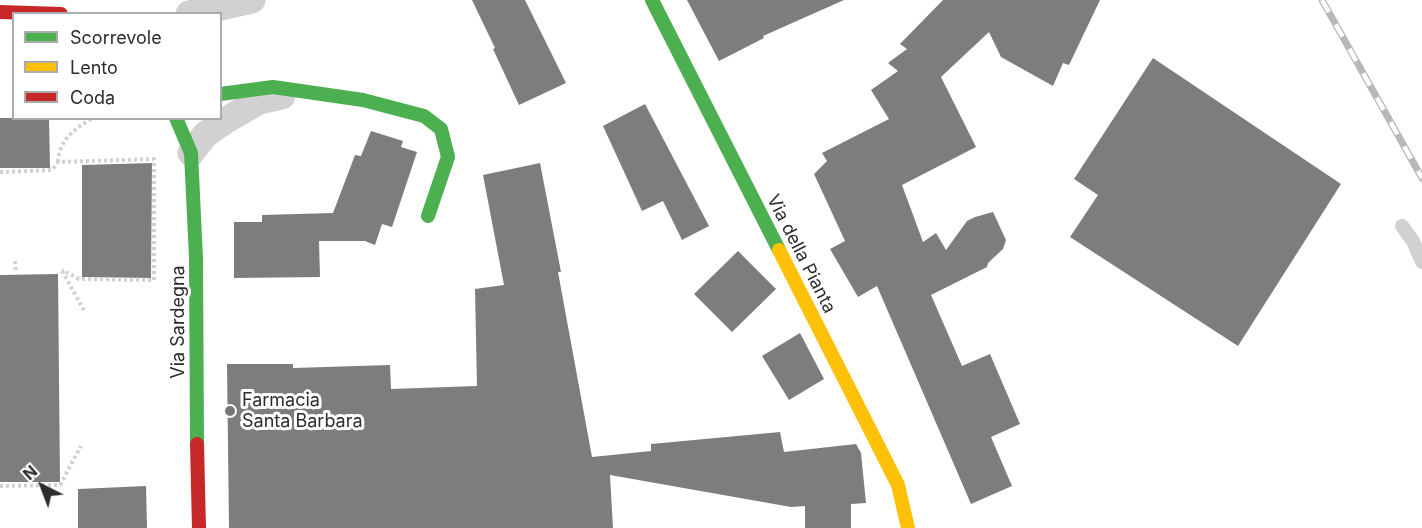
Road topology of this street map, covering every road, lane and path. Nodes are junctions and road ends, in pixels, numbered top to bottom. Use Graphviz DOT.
graph roads {
  1 [pos="252,0"];
  2 [pos="652,0"];
  3 [pos="12,12"];
  4 [pos="39,12"];
  5 [pos="198,12"];
  6 [pos="303,92"];
  7 [pos="222,94"];
  8 [pos="89,120"];
  9 [pos="177,120"];
  10 [pos="191,153"];
  11 [pos="58,162"];
  12 [pos="0,172"];
  13 [pos="428,216"];
  14 [pos="1402,226"];
  15 [pos="15,261"];
  16 [pos="1422,262"];
  17 [pos="16,272"];
  18 [pos="85,312"];
  19 [pos="81,446"];
  20 [pos="0,486"];
  21 [pos="199,528"];
  22 [pos="908,528"];
  1 -- 5 [label="street"];
  2 -- 22 [label="street, Via della Pianta"];
  3 -- 4 [label="street"];
  6 -- 7 [label="street"];
  6 -- 10 [label="street"];
  6 -- 13 [label="street"];
  8 -- 11 [label="path"];
  9 -- 10 [label="street, Via Sardegna"];
  10 -- 21 [label="street, Via Sardegna"];
  11 -- 12 [label="path"];
  11 -- 18 [label="path"];
  14 -- 16 [label="lane"];
  15 -- 17 [label="path"];
  19 -- 20 [label="path"];
}
